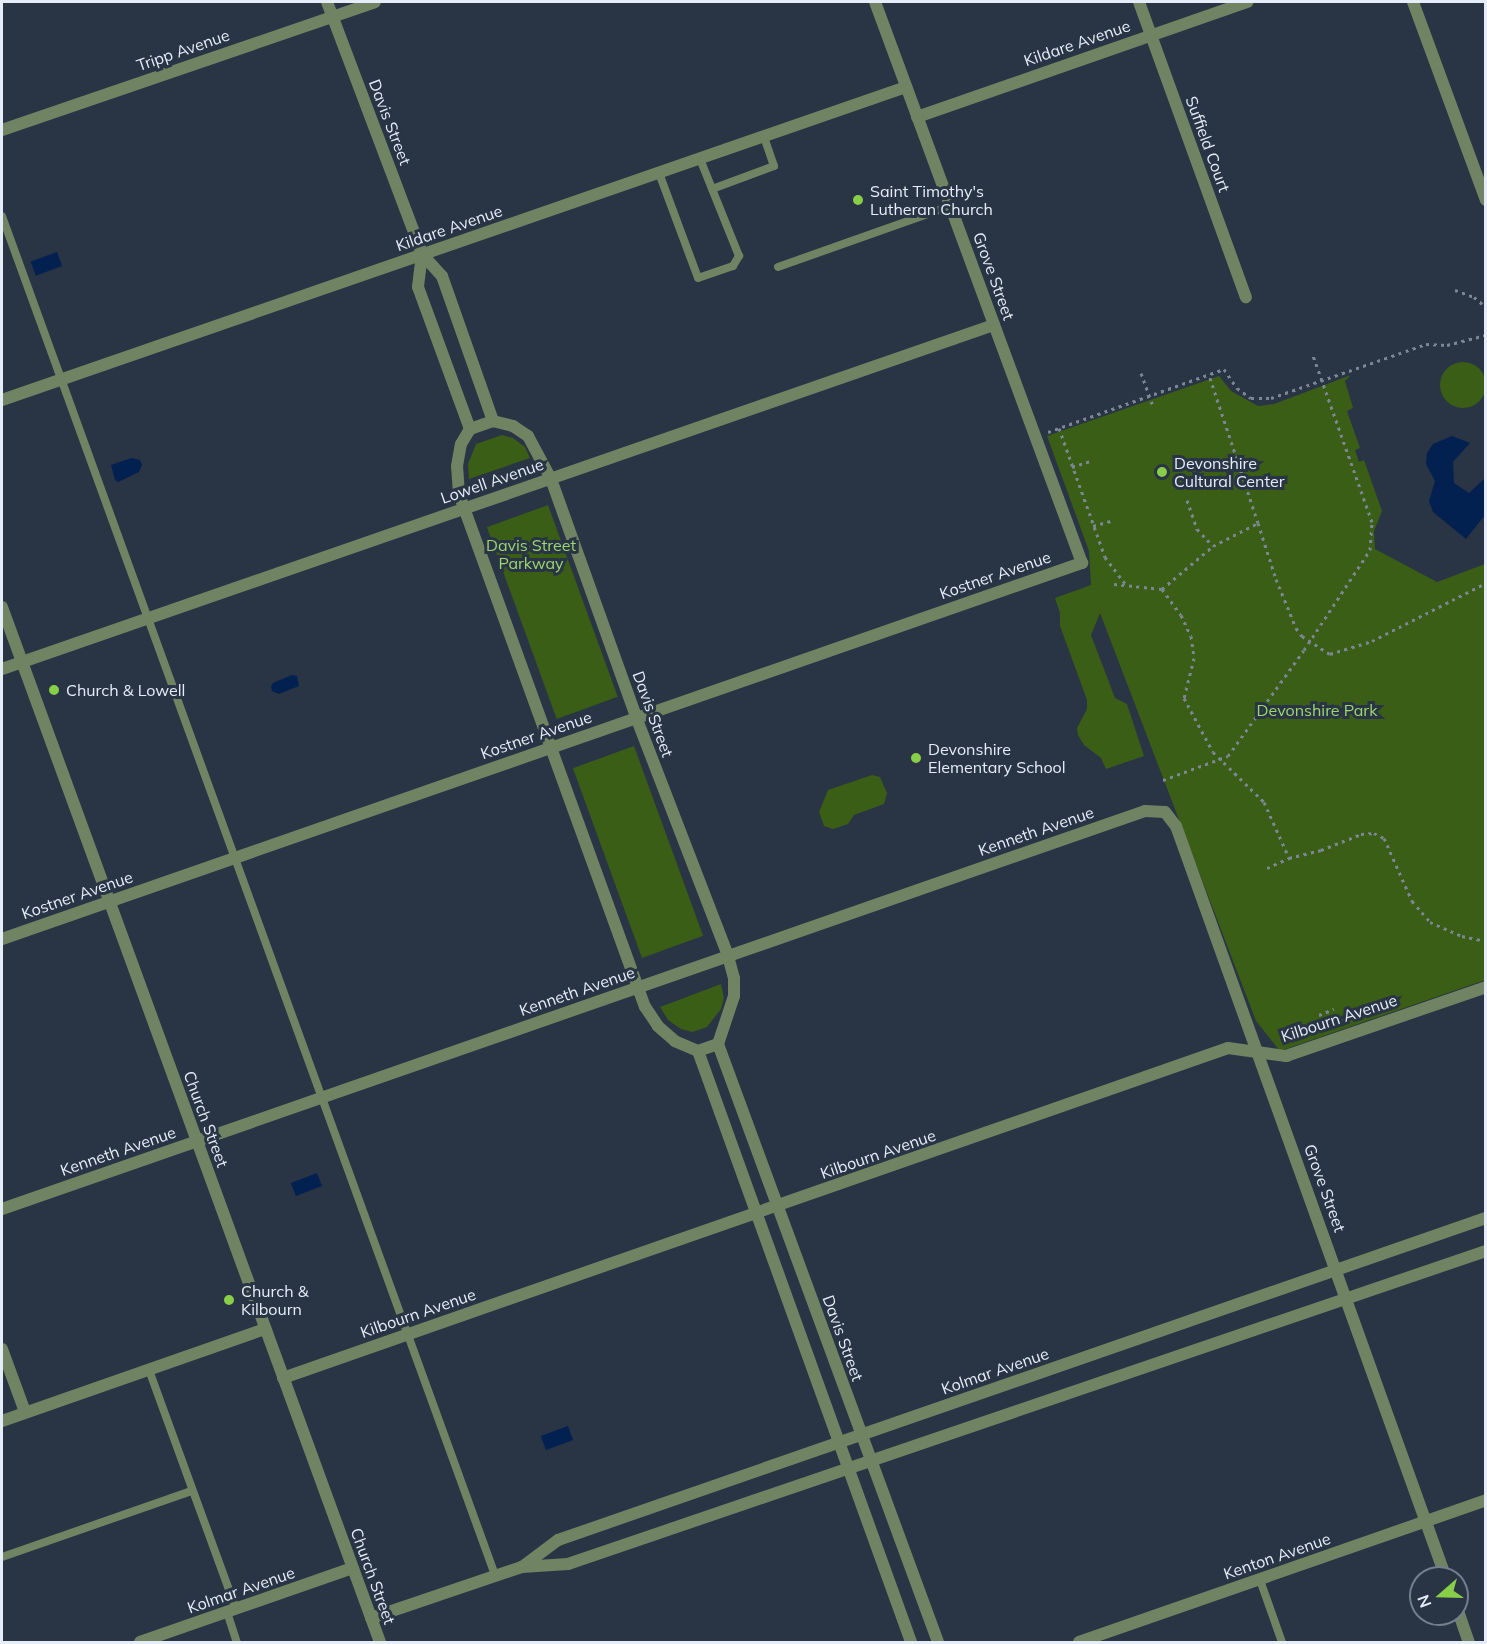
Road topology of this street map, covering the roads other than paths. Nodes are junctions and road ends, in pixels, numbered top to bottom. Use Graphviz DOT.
graph roads {
  1 [pos="327,2"];
  2 [pos="375,2"];
  3 [pos="875,2"];
  4 [pos="1139,2"];
  5 [pos="1248,2"];
  6 [pos="1413,2"];
  7 [pos="333,16"];
  8 [pos="1151,35"];
  9 [pos="906,87"];
  10 [pos="917,117"];
  11 [pos="2,130"];
  12 [pos="764,136"];
  13 [pos="700,159"];
  14 [pos="659,173"];
  15 [pos="712,189"];
  16 [pos="1485,200"];
  17 [pos="950,206"];
  18 [pos="2,216"];
  19 [pos="422,254"];
  20 [pos="778,267"];
  21 [pos="1246,297"];
  22 [pos="994,325"];
  23 [pos="60,380"];
  24 [pos="2,400"];
  25 [pos="493,421"];
  26 [pos="470,429"];
  27 [pos="551,478"];
  28 [pos="464,509"];
  29 [pos="1082,563"];
  30 [pos="2,607"];
  31 [pos="147,618"];
  32 [pos="21,662"];
  33 [pos="2,669"];
  34 [pos="636,717"];
  35 [pos="551,747"];
  36 [pos="1165,812"];
  37 [pos="234,858"];
  38 [pos="109,901"];
  39 [pos="2,939"];
  40 [pos="728,956"];
  41 [pos="638,987"];
  42 [pos="1485,987"];
  43 [pos="718,1044"];
  44 [pos="698,1051"];
  45 [pos="1258,1052"];
  46 [pos="322,1097"];
  47 [pos="196,1141"];
  48 [pos="777,1207"];
  49 [pos="2,1209"];
  50 [pos="755,1214"];
  51 [pos="1485,1218"];
  52 [pos="1485,1251"];
  53 [pos="1337,1270"];
  54 [pos="1347,1299"];
  55 [pos="265,1329"];
  56 [pos="409,1333"];
  57 [pos="2,1348"];
  58 [pos="149,1370"];
  59 [pos="283,1378"];
  60 [pos="25,1412"];
  61 [pos="2,1421"];
  62 [pos="862,1434"];
  63 [pos="837,1443"];
  64 [pos="872,1459"];
  65 [pos="847,1468"];
  66 [pos="192,1491"];
  67 [pos="1485,1500"];
  68 [pos="1425,1521"];
  69 [pos="2,1557"];
  70 [pos="1442,1566"];
  71 [pos="522,1567"];
  72 [pos="352,1568"];
  73 [pos="495,1575"];
  74 [pos="1260,1580"];
  75 [pos="231,1611"];
  76 [pos="371,1618"];
  77 [pos="1464,1626"];
  78 [pos="140,1642"];
  79 [pos="237,1642"];
  80 [pos="380,1642"];
  81 [pos="911,1642"];
  82 [pos="938,1642"];
  83 [pos="1079,1642"];
  84 [pos="1282,1642"];
  85 [pos="1470,1642"];
  1 -- 7 [label="street, Davis Street"];
  2 -- 7 [label="street, Tripp Avenue"];
  3 -- 9 [label="street, Grove Street"];
  4 -- 8 [label="street, Suffield Court"];
  5 -- 8 [label="street, Kildare Avenue"];
  6 -- 16 [label="street"];
  7 -- 11 [label="street, Tripp Avenue"];
  7 -- 19 [label="street, Davis Street"];
  8 -- 10 [label="street, Kildare Avenue"];
  8 -- 21 [label="street, Suffield Court"];
  9 -- 10 [label="street, Grove Street"];
  9 -- 12 [label="street, Kildare Avenue"];
  10 -- 17 [label="street, Grove Street"];
  12 -- 13 [label="street, Kildare Avenue"];
  12 -- 15 [label="lane"];
  13 -- 14 [label="street, Kildare Avenue"];
  13 -- 15 [label="lane"];
  14 -- 15 [label="lane"];
  14 -- 19 [label="street, Kildare Avenue"];
  17 -- 20 [label="lane"];
  17 -- 22 [label="street, Grove Street"];
  18 -- 23 [label="lane"];
  19 -- 23 [label="street, Kildare Avenue"];
  19 -- 25 [label="street, Davis Street"];
  19 -- 26 [label="street, Davis Street"];
  22 -- 27 [label="street, Lowell Avenue"];
  22 -- 29 [label="street, Grove Street"];
  23 -- 24 [label="street, Kildare Avenue"];
  23 -- 31 [label="lane"];
  25 -- 26 [label="street"];
  25 -- 27 [label="street, Davis Street"];
  26 -- 28 [label="street"];
  27 -- 28 [label="street, Lowell Avenue"];
  27 -- 34 [label="street, Davis Street"];
  28 -- 31 [label="street, Lowell Avenue"];
  28 -- 35 [label="street"];
  29 -- 34 [label="street, Kostner Avenue"];
  30 -- 32 [label="street, Church Street"];
  31 -- 32 [label="street, Lowell Avenue"];
  31 -- 37 [label="lane"];
  32 -- 33 [label="street, Lowell Avenue"];
  32 -- 38 [label="street, Church Street"];
  34 -- 35 [label="street, Kostner Avenue"];
  34 -- 40 [label="street, Davis Street"];
  35 -- 37 [label="street, Kostner Avenue"];
  35 -- 41 [label="street"];
  36 -- 40 [label="street, Kenneth Avenue"];
  36 -- 45 [label="street, Grove Street"];
  37 -- 38 [label="street, Kostner Avenue"];
  37 -- 46 [label="lane"];
  38 -- 39 [label="street, Kostner Avenue"];
  38 -- 47 [label="street, Church Street"];
  40 -- 41 [label="street, Kenneth Avenue"];
  40 -- 43 [label="street, Davis Street"];
  41 -- 44 [label="street"];
  41 -- 46 [label="street, Kenneth Avenue"];
  42 -- 45 [label="street, Kilbourn Avenue"];
  43 -- 44 [label="street"];
  43 -- 48 [label="street, Davis Street"];
  44 -- 50 [label="street"];
  45 -- 48 [label="street, Kilbourn Avenue"];
  45 -- 53 [label="street, Grove Street"];
  46 -- 47 [label="street, Kenneth Avenue"];
  46 -- 56 [label="lane"];
  47 -- 49 [label="street, Kenneth Avenue"];
  47 -- 55 [label="street, Church Street"];
  48 -- 50 [label="street, Kilbourn Avenue"];
  48 -- 62 [label="street, Davis Street"];
  50 -- 56 [label="street, Kilbourn Avenue"];
  50 -- 63 [label="street"];
  51 -- 53 [label="street, Kolmar Avenue"];
  52 -- 54 [label="street, Kolmar Avenue"];
  53 -- 54 [label="street, Grove Street"];
  53 -- 62 [label="street, Kolmar Avenue"];
  54 -- 64 [label="street, Kolmar Avenue"];
  54 -- 68 [label="street, Grove Street"];
  55 -- 58 [label="street"];
  55 -- 59 [label="street, Church Street"];
  56 -- 59 [label="street, Kilbourn Avenue"];
  56 -- 73 [label="lane"];
  57 -- 60 [label="street"];
  58 -- 60 [label="street"];
  58 -- 66 [label="lane"];
  59 -- 72 [label="street, Church Street"];
  60 -- 61 [label="street"];
  62 -- 63 [label="street, Kolmar Avenue"];
  62 -- 64 [label="street, Davis Street"];
  63 -- 65 [label="street"];
  63 -- 71 [label="street, Kolmar Avenue"];
  64 -- 65 [label="street, Kolmar Avenue"];
  64 -- 82 [label="street, Davis Street"];
  65 -- 71 [label="street, Kolmar Avenue"];
  65 -- 81 [label="street"];
  66 -- 69 [label="lane"];
  66 -- 75 [label="lane"];
  67 -- 68 [label="street, Kenton Avenue"];
  68 -- 70 [label="street, Grove Street"];
  68 -- 74 [label="street, Kenton Avenue"];
  71 -- 73 [label="street, Kolmar Avenue"];
  72 -- 75 [label="street, Kolmar Avenue"];
  72 -- 76 [label="street, Church Street"];
  73 -- 76 [label="street, Kolmar Avenue"];
  74 -- 83 [label="street, Kenton Avenue"];
  74 -- 84 [label="lane"];
  75 -- 78 [label="street, Kolmar Avenue"];
  75 -- 79 [label="lane"];
  76 -- 80 [label="street, Church Street"];
  77 -- 85 [label="street"];
}
